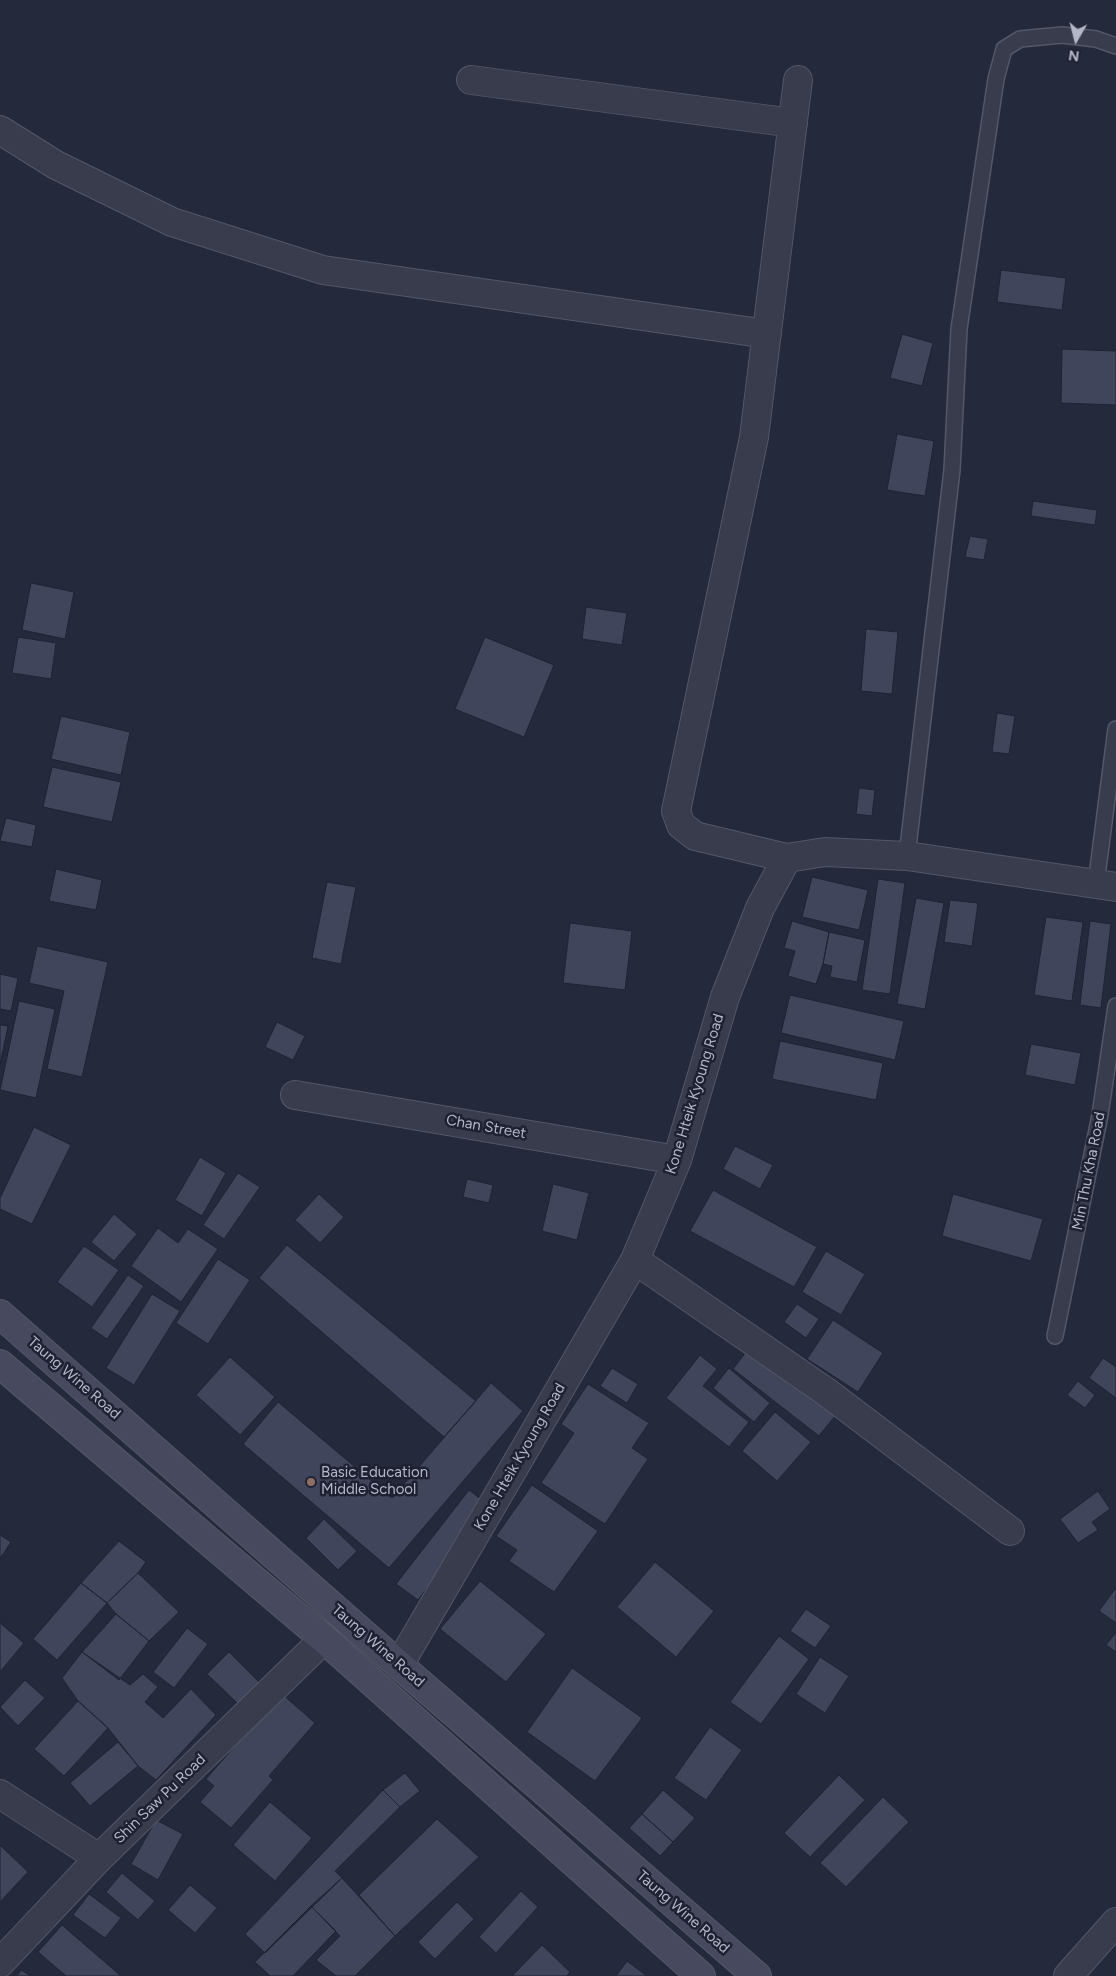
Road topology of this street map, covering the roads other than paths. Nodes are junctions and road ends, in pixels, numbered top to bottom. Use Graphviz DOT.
graph roads {
  1 [pos="1116,46"];
  2 [pos="471,80"];
  3 [pos="798,80"];
  4 [pos="793,123"];
  5 [pos="0,130"];
  6 [pos="767,334"];
  7 [pos="1116,729"];
  8 [pos="907,856"];
  9 [pos="787,858"];
  10 [pos="1106,886"];
  11 [pos="1116,1006"];
  12 [pos="295,1095"];
  13 [pos="677,1160"];
  14 [pos="635,1260"];
  15 [pos="0,1314"];
  16 [pos="1056,1336"];
  17 [pos="0,1364"];
  18 [pos="1010,1531"];
  19 [pos="324,1639"];
  20 [pos="399,1665"];
  21 [pos="0,1794"];
  22 [pos="98,1858"];
  23 [pos="1116,1922"];
  24 [pos="0,1963"];
  25 [pos="701,1976"];
  26 [pos="757,1976"];
  27 [pos="1068,1976"];
  1 -- 8 [label="lane"];
  2 -- 4 [label="street"];
  3 -- 4 [label="street"];
  4 -- 6 [label="street"];
  5 -- 6 [label="street"];
  6 -- 9 [label="street"];
  7 -- 10 [label="lane"];
  8 -- 9 [label="street"];
  8 -- 10 [label="street"];
  9 -- 13 [label="street, Kone Hteik Kyoung Road"];
  11 -- 16 [label="lane, Min Thu Kha Road"];
  12 -- 13 [label="street, Chan Street"];
  13 -- 14 [label="street, Kone Hteik Kyoung Road"];
  14 -- 18 [label="street"];
  14 -- 20 [label="street, Kone Hteik Kyoung Road"];
  15 -- 20 [label="main road, Taung Wine Road"];
  17 -- 19 [label="main road, Taung Wine Road"];
  19 -- 22 [label="street, Shin Saw Pu Road"];
  19 -- 25 [label="main road, Taung Wine Road"];
  20 -- 26 [label="main road, Taung Wine Road"];
  21 -- 22 [label="street"];
  22 -- 24 [label="street, Shin Saw Pu Road"];
  23 -- 27 [label="street"];
}
